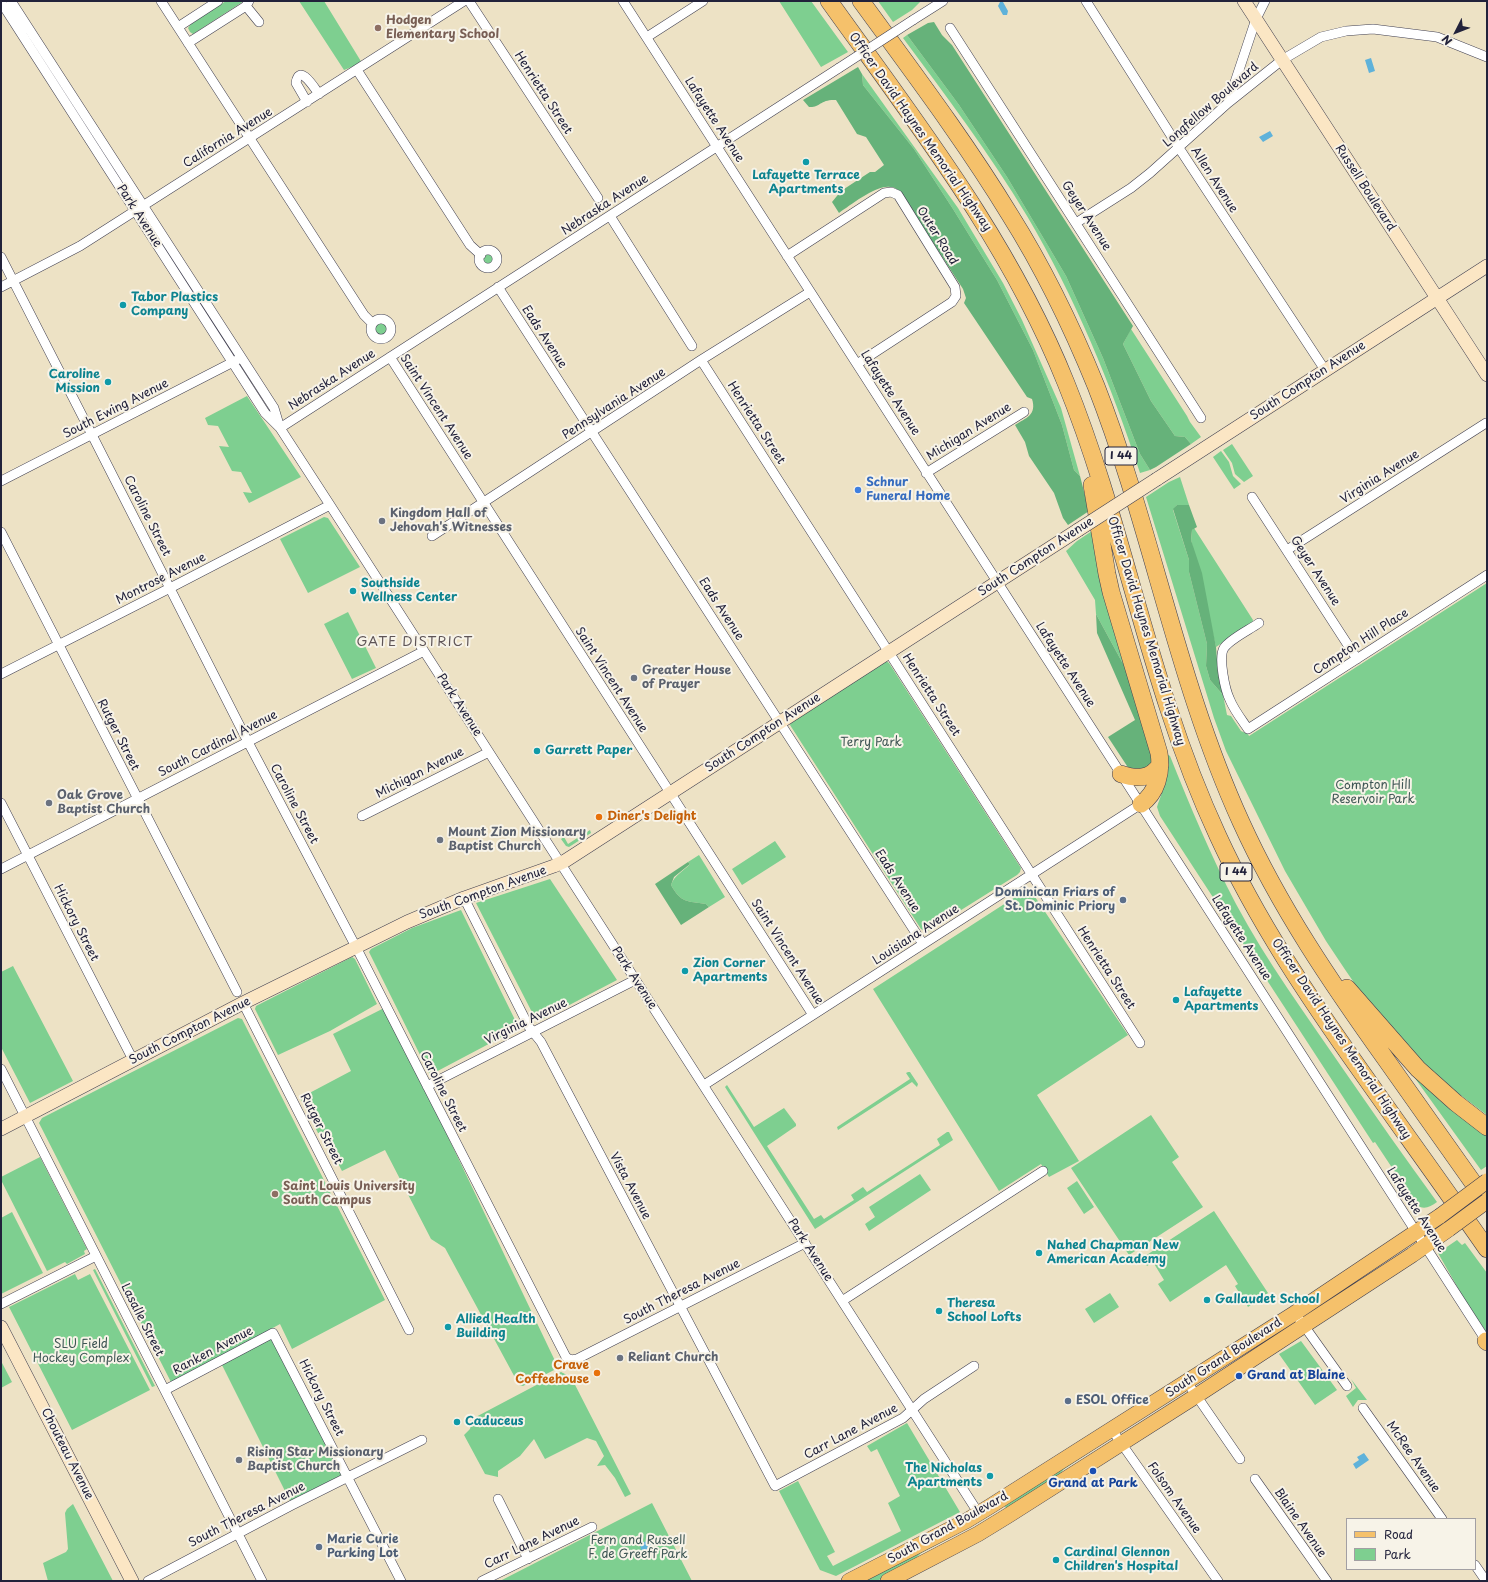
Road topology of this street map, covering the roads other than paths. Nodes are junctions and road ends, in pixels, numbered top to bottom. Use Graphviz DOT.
graph roads {
  1 [pos="11,1"];
  2 [pos="161,1"];
  3 [pos="218,1"];
  4 [pos="464,1"];
  5 [pos="469,1"];
  6 [pos="623,1"];
  7 [pos="704,1"];
  8 [pos="829,1"];
  9 [pos="862,1"];
  10 [pos="942,1"];
  11 [pos="1086,1"];
  12 [pos="1244,1"];
  13 [pos="1265,1"];
  14 [pos="1,2"];
  15 [pos="248,4"];
  16 [pos="1256,19"];
  17 [pos="259,22"];
  18 [pos="178,27"];
  19 [pos="950,28"];
  20 [pos="646,37"];
  21 [pos="188,44"];
  22 [pos="1487,57"];
  23 [pos="1282,60"];
  24 [pos="356,70"];
  25 [pos="319,94"];
  26 [pos="307,102"];
  27 [pos="1228,103"];
  28 [pos="249,139"];
  29 [pos="717,146"];
  30 [pos="1179,148"];
  31 [pos="598,198"];
  32 [pos="144,206"];
  33 [pos="135,211"];
  34 [pos="610,216"];
  35 [pos="1076,223"];
  36 [pos="481,255"];
  37 [pos="787,256"];
  38 [pos="1,258"];
  39 [pos="1487,266"];
  40 [pos="14,280"];
  41 [pos="1,287"];
  42 [pos="498,287"];
  43 [pos="810,292"];
  44 [pos="1437,298"];
  45 [pos="372,323"];
  46 [pos="692,346"];
  47 [pos="241,357"];
  48 [pos="390,357"];
  49 [pos="701,360"];
  50 [pos="233,362"];
  51 [pos="857,364"];
  52 [pos="1325,370"];
  53 [pos="1487,375"];
  54 [pos="1024,412"];
  55 [pos="1201,418"];
  56 [pos="1486,423"];
  57 [pos="280,428"];
  58 [pos="592,432"];
  59 [pos="92,434"];
  60 [pos="1089,445"];
  61 [pos="926,473"];
  62 [pos="1,481"];
  63 [pos="1252,497"];
  64 [pos="483,503"];
  65 [pos="330,505"];
  66 [pos="1,532"];
  67 [pos="432,536"];
  68 [pos="1286,550"];
  69 [pos="1487,575"];
  70 [pos="997,582"];
  71 [pos="170,588"];
  72 [pos="1259,623"];
  73 [pos="59,645"];
  74 [pos="888,651"];
  75 [pos="424,652"];
  76 [pos="1357,659"];
  77 [pos="1,674"];
  78 [pos="780,722"];
  79 [pos="248,742"];
  80 [pos="489,752"];
  81 [pos="1160,765"];
  82 [pos="1121,774"];
  83 [pos="670,793"];
  84 [pos="138,799"];
  85 [pos="1,803"];
  86 [pos="1141,804"];
  87 [pos="362,816"];
  88 [pos="28,855"];
  89 [pos="561,863"];
  90 [pos="1,869"];
  91 [pos="1032,874"];
  92 [pos="464,898"];
  93 [pos="923,944"];
  94 [pos="1308,946"];
  95 [pos="356,947"];
  96 [pos="635,980"];
  97 [pos="240,998"];
  98 [pos="813,1015"];
  99 [pos="534,1032"];
  100 [pos="1140,1043"];
  101 [pos="130,1054"];
  102 [pos="1,1069"];
  103 [pos="427,1086"];
  104 [pos="704,1086"];
  105 [pos="25,1116"];
  106 [pos="1487,1127"];
  107 [pos="1,1129"];
  108 [pos="1043,1171"];
  109 [pos="1487,1181"];
  110 [pos="1487,1202"];
  111 [pos="1417,1233"];
  112 [pos="805,1242"];
  113 [pos="1425,1246"];
  114 [pos="1487,1248"];
  115 [pos="96,1256"];
  116 [pos="842,1301"];
  117 [pos="1,1304"];
  118 [pos="680,1307"];
  119 [pos="1300,1319"];
  120 [pos="1,1327"];
  121 [pos="409,1330"];
  122 [pos="273,1333"];
  123 [pos="1487,1342"];
  124 [pos="569,1360"];
  125 [pos="974,1366"];
  126 [pos="1187,1382"];
  127 [pos="1347,1386"];
  128 [pos="165,1390"];
  129 [pos="1196,1396"];
  130 [pos="1364,1408"];
  131 [pos="913,1410"];
  132 [pos="1112,1430"];
  133 [pos="422,1440"];
  134 [pos="1121,1444"];
  135 [pos="1240,1459"];
  136 [pos="348,1478"];
  137 [pos="1255,1479"];
  138 [pos="775,1486"];
  139 [pos="498,1499"];
  140 [pos="979,1514"];
  141 [pos="1441,1518"];
  142 [pos="592,1526"];
  143 [pos="988,1528"];
  144 [pos="237,1534"];
  145 [pos="528,1559"];
  146 [pos="1476,1566"];
  147 [pos="132,1581"];
  148 [pos="148,1581"];
  149 [pos="262,1581"];
  150 [pos="401,1581"];
  151 [pos="482,1581"];
  152 [pos="849,1581"];
  153 [pos="888,1581"];
  154 [pos="1218,1581"];
  155 [pos="1327,1581"];
  156 [pos="1486,1581"];
  1 -- 32 [label="street, Park Avenue"];
  2 -- 18 [label="street"];
  3 -- 18 [label="street"];
  4 -- 24 [label="street, California Avenue"];
  5 -- 31 [label="street, Henrietta Street"];
  6 -- 20 [label="street, Lafayette Avenue"];
  7 -- 20 [label="street"];
  8 -- 60 [label="highway, Officer David Haynes Memorial Highway / I 44"];
  9 -- 94 [label="highway, Officer David Haynes Memorial Highway / I 44"];
  10 -- 29 [label="street, Nebraska Avenue, bridge"];
  11 -- 30 [label="street, Allen Avenue"];
  12 -- 16 [label="main road, Russell Boulevard"];
  13 -- 16 [label="street"];
  14 -- 33 [label="street, Park Avenue"];
  15 -- 17 [label="street"];
  15 -- 21 [label="street"];
  16 -- 23 [label="main road, Russell Boulevard"];
  16 -- 27 [label="street"];
  18 -- 21 [label="street"];
  19 -- 35 [label="street, Geyer Avenue"];
  20 -- 29 [label="street, Lafayette Avenue"];
  21 -- 28 [label="street"];
  22 -- 23 [label="street, Longfellow Boulevard"];
  23 -- 27 [label="street, Longfellow Boulevard"];
  23 -- 44 [label="main road, Russell Boulevard"];
  24 -- 25 [label="street, California Avenue"];
  24 -- 36 [label="street"];
  25 -- 26 [label="street, California Avenue"];
  25 -- 26 [label="street"];
  26 -- 28 [label="street, California Avenue"];
  27 -- 30 [label="street, Longfellow Boulevard"];
  28 -- 32 [label="street, California Avenue"];
  28 -- 45 [label="street"];
  29 -- 34 [label="street, Nebraska Avenue"];
  29 -- 37 [label="street, Lafayette Avenue"];
  30 -- 35 [label="street, Longfellow Boulevard"];
  30 -- 52 [label="street, Allen Avenue"];
  32 -- 33 [label="street, California Avenue"];
  32 -- 47 [label="street, Park Avenue"];
  33 -- 40 [label="street, California Avenue"];
  33 -- 50 [label="street, Park Avenue"];
  34 -- 42 [label="street, Nebraska Avenue"];
  34 -- 46 [label="street"];
  35 -- 55 [label="street, Geyer Avenue"];
  37 -- 43 [label="street, Lafayette Avenue"];
  37 -- 51 [label="street, Outer Road"];
  38 -- 40 [label="street, Caroline Street"];
  39 -- 44 [label="main road, South Compton Avenue"];
  40 -- 41 [label="street, California Avenue"];
  40 -- 59 [label="street, Caroline Street"];
  42 -- 48 [label="street, Nebraska Avenue"];
  42 -- 58 [label="street, Eads Avenue"];
  43 -- 49 [label="street, Pennsylvania Avenue"];
  43 -- 51 [label="street, Lafayette Avenue"];
  44 -- 52 [label="main road, South Compton Avenue"];
  44 -- 53 [label="main road, Russell Boulevard"];
  47 -- 50 [label="street, South Ewing Avenue"];
  47 -- 57 [label="street, Park Avenue"];
  48 -- 57 [label="street, Nebraska Avenue"];
  48 -- 64 [label="street, Saint Vincent Avenue"];
  49 -- 58 [label="street, Pennsylvania Avenue"];
  49 -- 74 [label="street, Henrietta Street"];
  50 -- 57 [label="street, Park Avenue"];
  50 -- 59 [label="street, South Ewing Avenue"];
  51 -- 61 [label="street, Lafayette Avenue"];
  52 -- 70 [label="main road, South Compton Avenue, bridge"];
  54 -- 61 [label="street, Michigan Avenue"];
  56 -- 68 [label="street, Virginia Avenue"];
  57 -- 65 [label="street, Park Avenue"];
  58 -- 64 [label="street, Pennsylvania Avenue"];
  58 -- 78 [label="street, Eads Avenue"];
  59 -- 62 [label="street, South Ewing Avenue"];
  59 -- 71 [label="street, Caroline Street"];
  60 -- 81 [label="highway"];
  60 -- 114 [label="highway, Officer David Haynes Memorial Highway / I 44"];
  61 -- 70 [label="street, Lafayette Avenue"];
  63 -- 68 [label="street, Geyer Avenue"];
  64 -- 67 [label="street, Pennsylvania Avenue"];
  64 -- 83 [label="street, Saint Vincent Avenue"];
  65 -- 71 [label="street, Montrose Avenue"];
  65 -- 75 [label="street, Park Avenue"];
  66 -- 73 [label="street, Rutger Street"];
  68 -- 76 [label="street, Geyer Avenue"];
  69 -- 76 [label="street, Compton Hill Place"];
  70 -- 74 [label="main road, South Compton Avenue"];
  70 -- 82 [label="street, Lafayette Avenue"];
  71 -- 73 [label="street, Montrose Avenue"];
  71 -- 79 [label="street, Caroline Street"];
  72 -- 76 [label="street, Compton Hill Place"];
  73 -- 77 [label="street, Montrose Avenue"];
  73 -- 84 [label="street, Rutger Street"];
  74 -- 78 [label="main road, South Compton Avenue"];
  74 -- 91 [label="street, Henrietta Street"];
  75 -- 79 [label="street, South Cardinal Avenue"];
  75 -- 80 [label="street, Park Avenue"];
  78 -- 83 [label="main road, South Compton Avenue"];
  78 -- 93 [label="street, Eads Avenue"];
  79 -- 84 [label="street, South Cardinal Avenue"];
  79 -- 95 [label="street, Caroline Street"];
  80 -- 87 [label="street, Michigan Avenue"];
  80 -- 89 [label="street, Park Avenue"];
  81 -- 82 [label="highway"];
  81 -- 86 [label="highway"];
  82 -- 86 [label="street, Lafayette Avenue"];
  83 -- 89 [label="main road, South Compton Avenue"];
  83 -- 98 [label="street, Saint Vincent Avenue"];
  84 -- 88 [label="street, South Cardinal Avenue"];
  84 -- 97 [label="street, Rutger Street"];
  85 -- 88 [label="street, Hickory Street"];
  86 -- 91 [label="street, Louisiana Avenue"];
  86 -- 111 [label="street, Lafayette Avenue"];
  88 -- 90 [label="street, South Cardinal Avenue"];
  88 -- 101 [label="street, Hickory Street"];
  89 -- 92 [label="main road, South Compton Avenue"];
  89 -- 96 [label="street, Park Avenue"];
  91 -- 93 [label="street, Louisiana Avenue"];
  91 -- 100 [label="street, Henrietta Street"];
  92 -- 95 [label="main road, South Compton Avenue"];
  92 -- 99 [label="street, Vista Avenue"];
  93 -- 98 [label="street, Louisiana Avenue"];
  94 -- 106 [label="highway"];
  94 -- 110 [label="highway, Officer David Haynes Memorial Highway / I 44"];
  95 -- 97 [label="main road, South Compton Avenue"];
  95 -- 103 [label="street, Caroline Street"];
  96 -- 99 [label="street, Virginia Avenue"];
  96 -- 104 [label="street, Park Avenue"];
  97 -- 105 [label="main road, South Compton Avenue"];
  97 -- 121 [label="street, Rutger Street"];
  98 -- 104 [label="street, Louisiana Avenue"];
  99 -- 103 [label="street, Virginia Avenue"];
  99 -- 118 [label="street, Vista Avenue"];
  102 -- 105 [label="street, Lasalle Street"];
  103 -- 124 [label="street, Caroline Street"];
  104 -- 112 [label="street, Park Avenue"];
  105 -- 107 [label="main road, South Compton Avenue"];
  105 -- 115 [label="street, Lasalle Street"];
  108 -- 116 [label="street"];
  109 -- 111 [label="main road, South Grand Boulevard, bridge"];
  110 -- 113 [label="main road, South Grand Boulevard, bridge"];
  111 -- 113 [label="street, Lafayette Avenue"];
  111 -- 119 [label="main road, South Grand Boulevard"];
  112 -- 116 [label="street, Park Avenue"];
  112 -- 118 [label="street, South Theresa Avenue"];
  113 -- 119 [label="main road, South Grand Boulevard"];
  113 -- 123 [label="street, Lafayette Avenue"];
  115 -- 117 [label="street"];
  115 -- 128 [label="street, Lasalle Street"];
  116 -- 131 [label="street, Park Avenue"];
  118 -- 124 [label="street, South Theresa Avenue"];
  118 -- 138 [label="street, Vista Avenue"];
  119 -- 126 [label="main road, South Grand Boulevard"];
  119 -- 127 [label="street"];
  119 -- 129 [label="main road, South Grand Boulevard"];
  120 -- 147 [label="main road, Chouteau Avenue"];
  122 -- 128 [label="street, Ranken Avenue"];
  122 -- 136 [label="street, Hickory Street"];
  125 -- 131 [label="street, Carr Lane Avenue"];
  126 -- 129 [label="street"];
  126 -- 132 [label="main road, South Grand Boulevard"];
  128 -- 144 [label="street, Lasalle Street"];
  129 -- 134 [label="main road, South Grand Boulevard"];
  129 -- 135 [label="street"];
  130 -- 141 [label="street, McRee Avenue"];
  131 -- 138 [label="street, Carr Lane Avenue"];
  131 -- 140 [label="street, Park Avenue"];
  132 -- 134 [label="street, Folsom Avenue"];
  132 -- 140 [label="main road, South Grand Boulevard"];
  133 -- 136 [label="street, South Theresa Avenue"];
  134 -- 143 [label="main road, South Grand Boulevard"];
  134 -- 154 [label="street, Folsom Avenue"];
  136 -- 144 [label="street, South Theresa Avenue"];
  136 -- 150 [label="street, Hickory Street"];
  137 -- 155 [label="street, Blaine Avenue"];
  139 -- 145 [label="street"];
  140 -- 143 [label="main road, Park Avenue"];
  140 -- 152 [label="main road, South Grand Boulevard"];
  142 -- 145 [label="street, Carr Lane Avenue"];
  143 -- 153 [label="main road, South Grand Boulevard"];
  144 -- 148 [label="street, South Theresa Avenue"];
  144 -- 149 [label="street, Lasalle Street"];
  145 -- 151 [label="street, Carr Lane Avenue"];
  146 -- 156 [label="street"];
}
